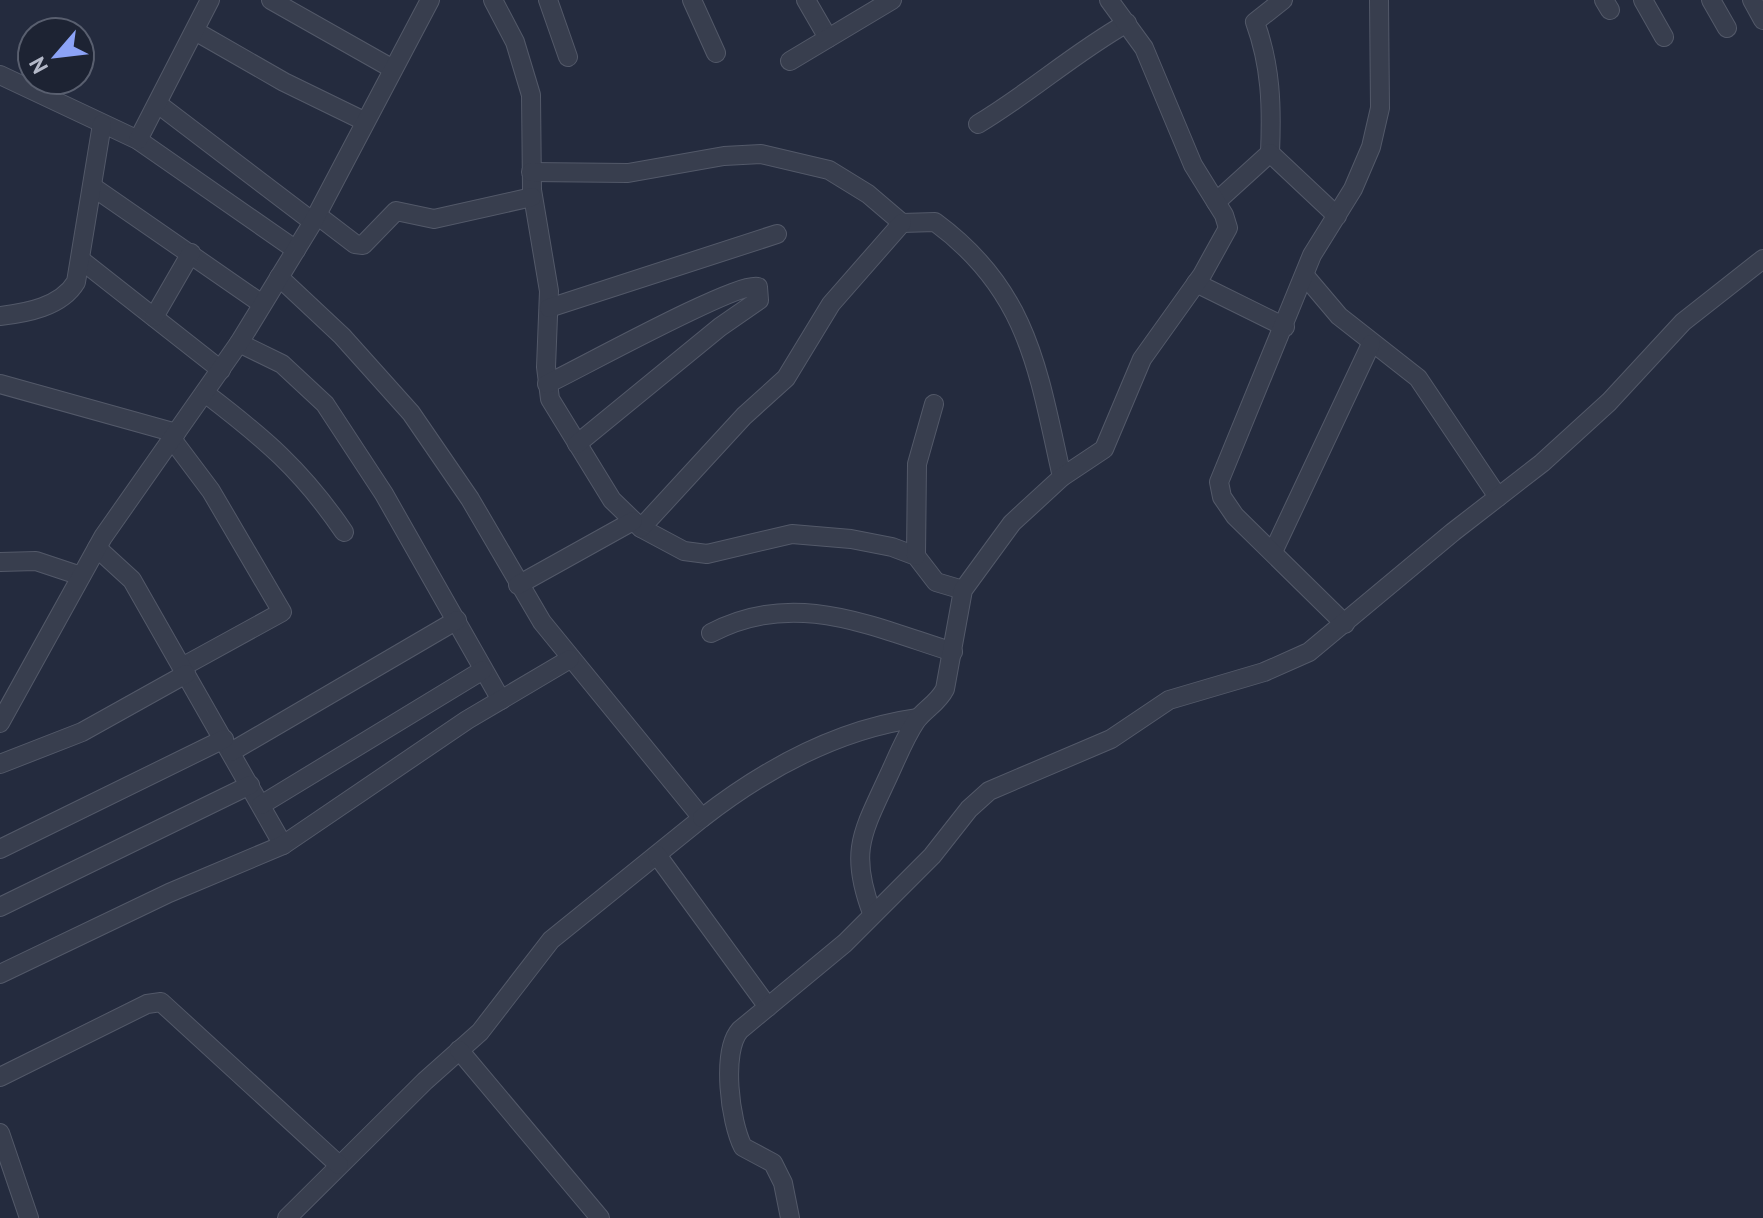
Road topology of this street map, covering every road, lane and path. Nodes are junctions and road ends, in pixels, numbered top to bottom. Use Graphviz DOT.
graph roads {
  1 [pos="210,0"];
  2 [pos="271,0"];
  3 [pos="430,0"];
  4 [pos="493,0"];
  5 [pos="548,0"];
  6 [pos="692,0"];
  7 [pos="806,0"];
  8 [pos="892,0"];
  9 [pos="1109,0"];
  10 [pos="1283,0"];
  11 [pos="1379,0"];
  12 [pos="1643,0"];
  13 [pos="1711,0"];
  14 [pos="1752,0"];
  15 [pos="1763,20"];
  16 [pos="1127,23"];
  17 [pos="1727,28"];
  18 [pos="195,31"];
  19 [pos="1664,37"];
  20 [pos="828,38"];
  21 [pos="716,53"];
  22 [pos="568,57"];
  23 [pos="790,61"];
  24 [pos="393,69"];
  25 [pos="0,75"];
  26 [pos="158,104"];
  27 [pos="364,121"];
  28 [pos="102,124"];
  29 [pos="978,124"];
  30 [pos="138,140"];
  31 [pos="1270,153"];
  32 [pos="531,172"];
  33 [pos="93,187"];
  34 [pos="532,197"];
  35 [pos="1216,202"];
  36 [pos="1337,216"];
  37 [pos="315,218"];
  38 [pos="902,223"];
  39 [pos="777,234"];
  40 [pos="296,250"];
  41 [pos="191,253"];
  42 [pos="1763,259"];
  43 [pos="81,260"];
  44 [pos="279,277"];
  45 [pos="1306,277"];
  46 [pos="1196,283"];
  47 [pos="262,304"];
  48 [pos="549,308"];
  49 [pos="0,316"];
  50 [pos="154,317"];
  51 [pos="1285,327"];
  52 [pos="239,343"];
  53 [pos="1371,344"];
  54 [pos="221,370"];
  55 [pos="0,384"];
  56 [pos="547,384"];
  57 [pos="205,393"];
  58 [pos="934,404"];
  59 [pos="174,436"];
  60 [pos="577,444"];
  61 [pos="1062,477"];
  62 [pos="1498,497"];
  63 [pos="637,524"];
  64 [pos="344,532"];
  65 [pos="97,548"];
  66 [pos="1273,552"];
  67 [pos="916,556"];
  68 [pos="0,562"];
  69 [pos="81,576"];
  70 [pos="518,585"];
  71 [pos="963,590"];
  72 [pos="457,620"];
  73 [pos="1345,624"];
  74 [pos="711,633"];
  75 [pos="953,652"];
  76 [pos="570,659"];
  77 [pos="184,670"];
  78 [pos="483,670"];
  79 [pos="501,700"];
  80 [pos="918,718"];
  81 [pos="0,723"];
  82 [pos="228,746"];
  83 [pos="0,764"];
  84 [pos="250,785"];
  85 [pos="261,805"];
  86 [pos="702,818"];
  87 [pos="283,845"];
  88 [pos="0,849"];
  89 [pos="657,855"];
  90 [pos="0,907"];
  91 [pos="872,913"];
  92 [pos="0,974"];
  93 [pos="768,1007"];
  94 [pos="459,1050"];
  95 [pos="0,1077"];
  96 [pos="0,1133"];
  97 [pos="339,1165"];
  98 [pos="29,1218"];
  99 [pos="287,1218"];
  100 [pos="600,1218"];
  101 [pos="790,1218"];
  1 -- 18 [label="street"];
  2 -- 24 [label="street"];
  3 -- 24 [label="street"];
  4 -- 32 [label="street"];
  5 -- 22 [label="street"];
  6 -- 21 [label="street"];
  7 -- 20 [label="street"];
  8 -- 20 [label="street"];
  9 -- 16 [label="street"];
  10 -- 31 [label="street"];
  11 -- 36 [label="street"];
  12 -- 19 [label="street"];
  13 -- 17 [label="street"];
  14 -- 15 [label="street"];
  16 -- 29 [label="street"];
  16 -- 35 [label="street"];
  18 -- 26 [label="street"];
  18 -- 27 [label="street"];
  20 -- 23 [label="street"];
  24 -- 27 [label="street"];
  25 -- 28 [label="street"];
  26 -- 30 [label="street"];
  26 -- 37 [label="street"];
  27 -- 37 [label="street"];
  28 -- 30 [label="street"];
  28 -- 33 [label="street"];
  30 -- 40 [label="street"];
  31 -- 35 [label="street"];
  31 -- 36 [label="street"];
  32 -- 34 [label="street"];
  32 -- 38 [label="street"];
  33 -- 41 [label="street"];
  33 -- 43 [label="street"];
  34 -- 37 [label="street"];
  34 -- 48 [label="street"];
  35 -- 46 [label="street"];
  36 -- 45 [label="street"];
  37 -- 40 [label="street"];
  38 -- 61 [label="street"];
  38 -- 63 [label="street"];
  39 -- 48 [label="street"];
  40 -- 44 [label="street"];
  41 -- 47 [label="street"];
  41 -- 50 [label="street"];
  42 -- 62 [label="street"];
  43 -- 49 [label="street"];
  43 -- 50 [label="street"];
  44 -- 47 [label="street"];
  44 -- 70 [label="street"];
  45 -- 51 [label="street"];
  45 -- 53 [label="street"];
  46 -- 51 [label="street"];
  46 -- 61 [label="street"];
  47 -- 52 [label="street"];
  48 -- 56 [label="street"];
  50 -- 54 [label="street"];
  51 -- 66 [label="street"];
  52 -- 54 [label="street"];
  52 -- 72 [label="street"];
  53 -- 62 [label="street"];
  53 -- 66 [label="street"];
  54 -- 57 [label="street"];
  55 -- 59 [label="street"];
  56 -- 60 [label="street"];
  56 -- 60 [label="street"];
  57 -- 59 [label="street"];
  57 -- 64 [label="street"];
  58 -- 67 [label="street"];
  59 -- 65 [label="street"];
  59 -- 77 [label="street"];
  60 -- 63 [label="street"];
  61 -- 71 [label="street"];
  62 -- 73 [label="street"];
  63 -- 67 [label="street"];
  63 -- 70 [label="street"];
  65 -- 69 [label="street"];
  65 -- 77 [label="street"];
  66 -- 73 [label="street"];
  67 -- 71 [label="street"];
  68 -- 69 [label="street"];
  69 -- 81 [label="street"];
  70 -- 76 [label="street"];
  71 -- 75 [label="street"];
  72 -- 78 [label="street"];
  72 -- 82 [label="street"];
  73 -- 91 [label="street"];
  74 -- 75 [label="street"];
  75 -- 80 [label="street"];
  76 -- 79 [label="street"];
  76 -- 86 [label="street"];
  77 -- 82 [label="street"];
  77 -- 83 [label="street"];
  78 -- 79 [label="street"];
  78 -- 85 [label="street"];
  79 -- 87 [label="street"];
  80 -- 86 [label="street"];
  80 -- 91 [label="street"];
  82 -- 84 [label="street"];
  82 -- 88 [label="street"];
  84 -- 85 [label="street"];
  84 -- 90 [label="street"];
  85 -- 87 [label="street"];
  86 -- 89 [label="street"];
  87 -- 92 [label="street"];
  89 -- 93 [label="street"];
  89 -- 94 [label="street"];
  91 -- 93 [label="street"];
  93 -- 101 [label="street"];
  94 -- 97 [label="street"];
  94 -- 100 [label="street"];
  95 -- 97 [label="street"];
  96 -- 98 [label="street"];
  97 -- 99 [label="street"];
}
